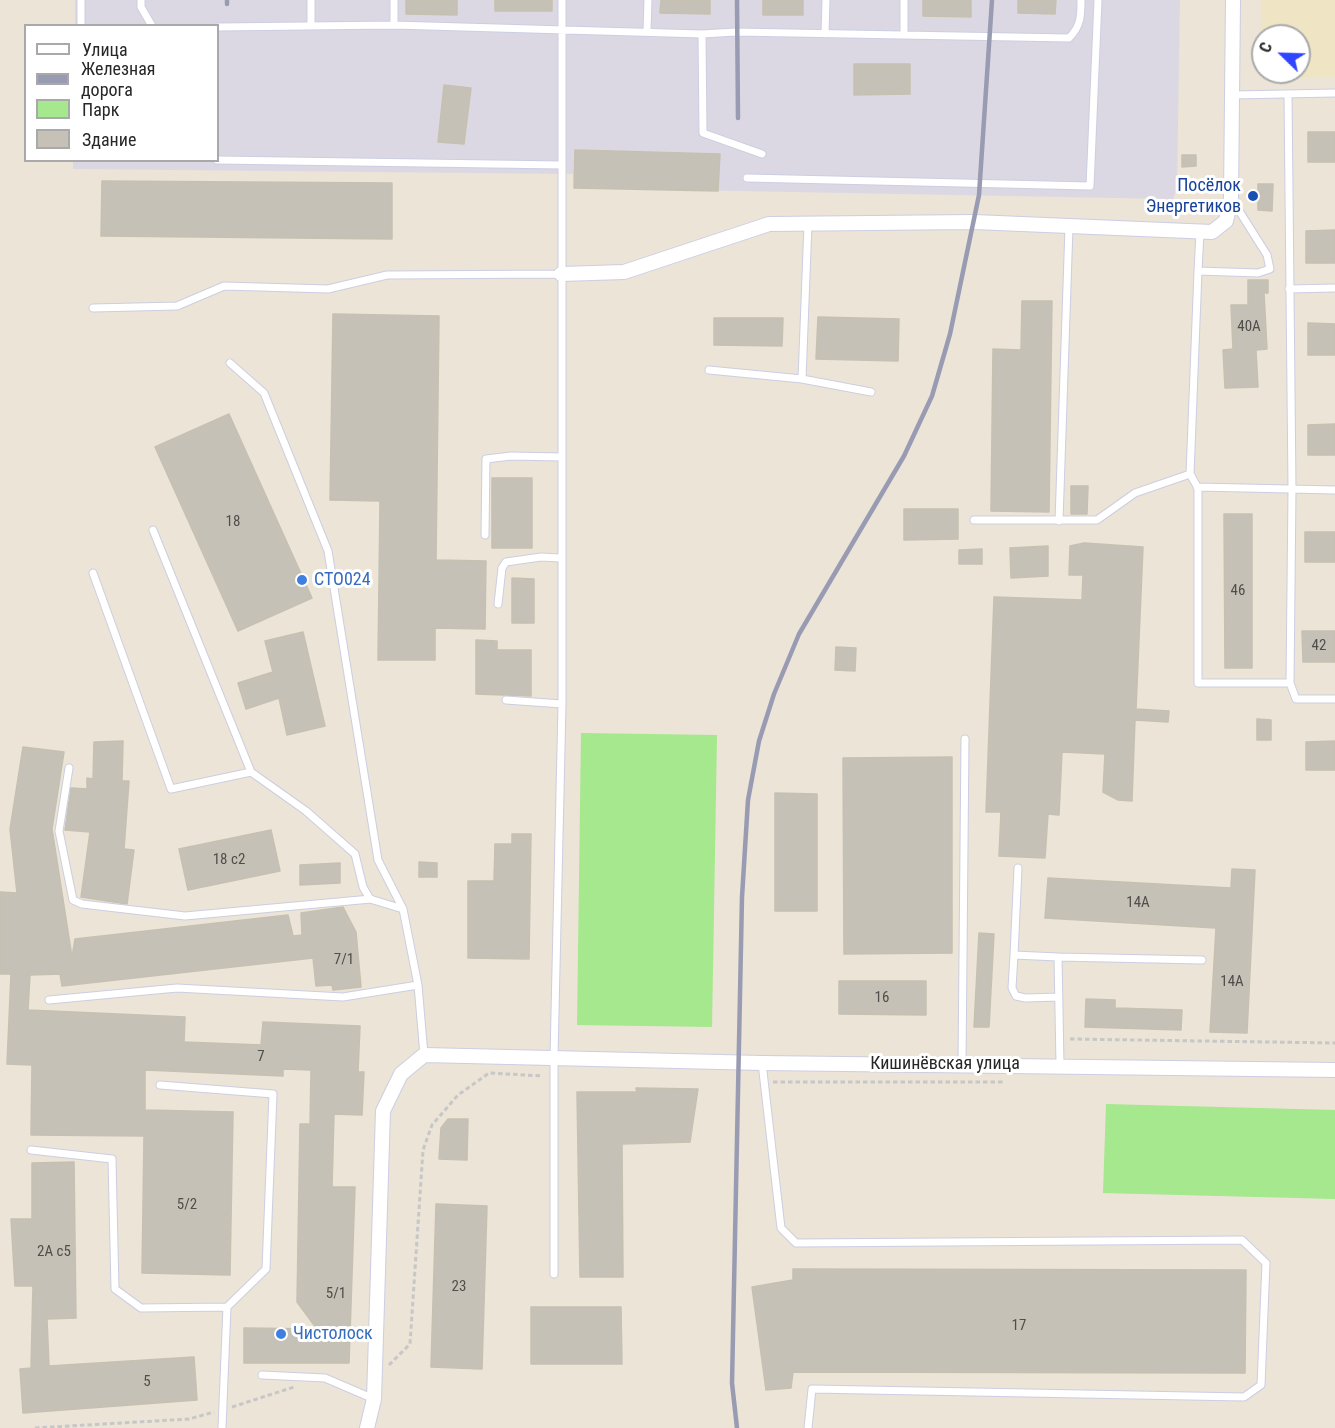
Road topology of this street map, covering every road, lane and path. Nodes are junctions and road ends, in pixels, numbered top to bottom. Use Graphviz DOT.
graph roads {
  1 [pos="81,0"];
  2 [pos="141,0"];
  3 [pos="311,0"];
  4 [pos="394,0"];
  5 [pos="562,0"];
  6 [pos="648,0"];
  7 [pos="826,0"];
  8 [pos="904,0"];
  9 [pos="1081,0"];
  10 [pos="1098,0"];
  11 [pos="1233,0"];
  12 [pos="81,24"];
  13 [pos="151,24"];
  14 [pos="311,25"];
  15 [pos="394,25"];
  16 [pos="219,27"];
  17 [pos="561,30"];
  18 [pos="647,31"];
  19 [pos="702,34"];
  20 [pos="825,34"];
  21 [pos="904,35"];
  22 [pos="1335,93"];
  23 [pos="1288,94"];
  24 [pos="1233,95"];
  25 [pos="762,154"];
  26 [pos="219,160"];
  27 [pos="562,165"];
  28 [pos="747,178"];
  29 [pos="1231,198"];
  30 [pos="808,222"];
  31 [pos="1069,227"];
  32 [pos="1200,233"];
  33 [pos="1198,271"];
  34 [pos="561,274"];
  35 [pos="1335,288"];
  36 [pos="1289,289"];
  37 [pos="93,308"];
  38 [pos="230,363"];
  39 [pos="709,370"];
  40 [pos="802,379"];
  41 [pos="872,392"];
  42 [pos="562,457"];
  43 [pos="1190,474"];
  44 [pos="1198,488"];
  45 [pos="1292,489"];
  46 [pos="1335,490"];
  47 [pos="974,520"];
  48 [pos="1059,521"];
  49 [pos="153,531"];
  50 [pos="485,535"];
  51 [pos="560,558"];
  52 [pos="93,573"];
  53 [pos="498,604"];
  54 [pos="1290,683"];
  55 [pos="1335,699"];
  56 [pos="506,700"];
  57 [pos="561,704"];
  58 [pos="965,739"];
  59 [pos="69,768"];
  60 [pos="251,772"];
  61 [pos="1018,868"];
  62 [pos="370,899"];
  63 [pos="403,909"];
  64 [pos="1014,955"];
  65 [pos="1058,957"];
  66 [pos="1202,960"];
  67 [pos="418,985"];
  68 [pos="1059,997"];
  69 [pos="49,1000"];
  70 [pos="1060,1039"];
  71 [pos="1335,1043"];
  72 [pos="424,1055"];
  73 [pos="554,1057"];
  74 [pos="762,1063"];
  75 [pos="962,1064"];
  76 [pos="1060,1065"];
  77 [pos="1335,1070"];
  78 [pos="554,1076"];
  79 [pos="764,1082"];
  80 [pos="1012,1082"];
  81 [pos="160,1085"];
  82 [pos="31,1149"];
  83 [pos="554,1274"];
  84 [pos="227,1307"];
  85 [pos="262,1375"];
  86 [pos="374,1380"];
  87 [pos="303,1385"];
  88 [pos="374,1399"];
  89 [pos="223,1410"];
  90 [pos="35,1428"];
  91 [pos="222,1428"];
  92 [pos="367,1428"];
  93 [pos="808,1428"];
  1 -- 12 [label="lane"];
  2 -- 13 [label="lane"];
  3 -- 14 [label="lane"];
  4 -- 15 [label="lane"];
  5 -- 17 [label="lane"];
  6 -- 18 [label="lane"];
  7 -- 20 [label="lane"];
  8 -- 21 [label="lane"];
  9 -- 21 [label="lane"];
  10 -- 28 [label="lane"];
  11 -- 24 [label="street"];
  14 -- 15 [label="lane"];
  14 -- 16 [label="lane"];
  15 -- 17 [label="lane"];
  17 -- 18 [label="lane"];
  17 -- 27 [label="lane"];
  18 -- 19 [label="lane"];
  19 -- 20 [label="lane"];
  19 -- 25 [label="lane"];
  20 -- 21 [label="lane"];
  22 -- 23 [label="lane"];
  23 -- 24 [label="lane"];
  23 -- 36 [label="lane"];
  24 -- 29 [label="street"];
  26 -- 27 [label="lane"];
  27 -- 34 [label="lane"];
  29 -- 32 [label="street"];
  29 -- 33 [label="lane"];
  30 -- 31 [label="street"];
  30 -- 34 [label="street"];
  30 -- 40 [label="lane"];
  31 -- 32 [label="street"];
  31 -- 48 [label="lane"];
  32 -- 33 [label="lane"];
  33 -- 43 [label="lane"];
  34 -- 37 [label="lane"];
  34 -- 42 [label="lane"];
  35 -- 36 [label="lane"];
  36 -- 45 [label="lane"];
  38 -- 63 [label="lane"];
  39 -- 40 [label="lane"];
  40 -- 41 [label="lane"];
  42 -- 50 [label="lane"];
  42 -- 51 [label="lane"];
  43 -- 44 [label="lane"];
  43 -- 48 [label="lane"];
  44 -- 45 [label="lane"];
  44 -- 54 [label="lane"];
  45 -- 46 [label="lane"];
  45 -- 54 [label="lane"];
  47 -- 48 [label="lane"];
  49 -- 60 [label="lane"];
  51 -- 53 [label="lane"];
  51 -- 57 [label="lane"];
  52 -- 60 [label="lane"];
  54 -- 55 [label="lane"];
  56 -- 57 [label="lane"];
  57 -- 73 [label="lane"];
  58 -- 75 [label="lane"];
  59 -- 62 [label="lane"];
  60 -- 62 [label="lane"];
  61 -- 64 [label="lane"];
  62 -- 63 [label="lane"];
  63 -- 67 [label="lane"];
  64 -- 65 [label="lane"];
  64 -- 68 [label="lane"];
  65 -- 66 [label="lane"];
  65 -- 68 [label="lane"];
  67 -- 69 [label="lane"];
  67 -- 72 [label="lane"];
  68 -- 70 [label="lane"];
  70 -- 71 [label="path"];
  70 -- 76 [label="lane"];
  72 -- 73 [label="street, Кишинёвская улица"];
  72 -- 86 [label="street"];
  73 -- 74 [label="street, Кишинёвская улица"];
  73 -- 78 [label="lane"];
  74 -- 75 [label="street, Кишинёвская улица"];
  74 -- 79 [label="lane"];
  75 -- 76 [label="street, Кишинёвская улица"];
  76 -- 77 [label="street, Кишинёвская улица"];
  78 -- 83 [label="lane"];
  78 -- 86 [label="path"];
  79 -- 80 [label="path"];
  79 -- 93 [label="lane"];
  81 -- 84 [label="lane"];
  82 -- 84 [label="lane"];
  84 -- 89 [label="lane"];
  85 -- 88 [label="lane"];
  86 -- 88 [label="street"];
  87 -- 89 [label="path"];
  88 -- 92 [label="street"];
  89 -- 90 [label="path"];
  89 -- 91 [label="lane"];
}
